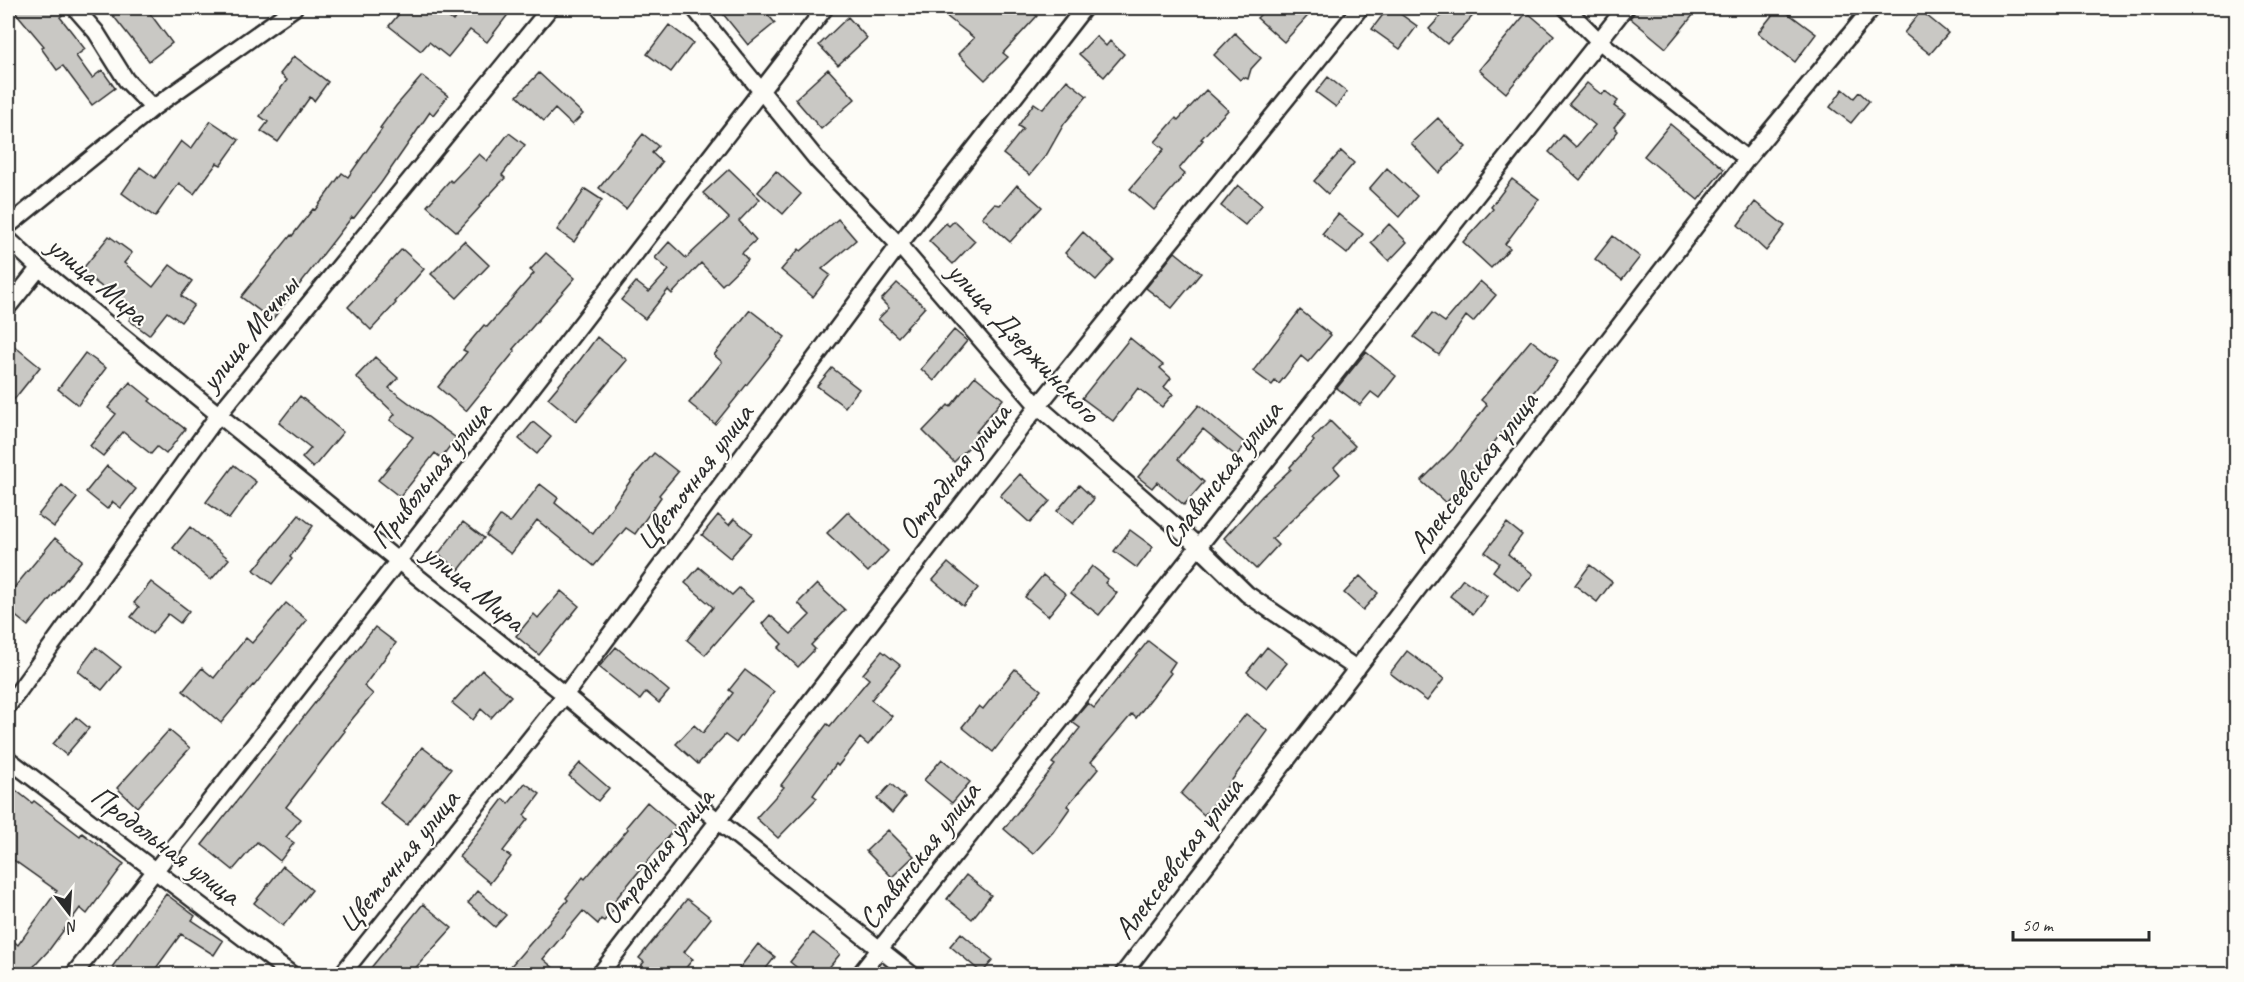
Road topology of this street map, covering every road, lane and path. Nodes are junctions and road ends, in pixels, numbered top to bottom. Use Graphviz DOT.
graph roads {
  1 [pos="75,8"];
  2 [pos="294,8"];
  3 [pos="550,8"];
  4 [pos="694,8"];
  5 [pos="825,8"];
  6 [pos="1084,8"];
  7 [pos="1360,8"];
  8 [pos="1566,8"];
  9 [pos="1625,8"];
  10 [pos="1872,8"];
  11 [pos="1599,41"];
  12 [pos="762,91"];
  13 [pos="153,108"];
  14 [pos="1747,159"];
  15 [pos="8,226"];
  16 [pos="8,239"];
  17 [pos="899,245"];
  18 [pos="39,268"];
  19 [pos="8,307"];
  20 [pos="1038,406"];
  21 [pos="219,414"];
  22 [pos="1198,546"];
  23 [pos="398,561"];
  24 [pos="1357,669"];
  25 [pos="565,694"];
  26 [pos="8,706"];
  27 [pos="8,759"];
  28 [pos="718,821"];
  29 [pos="154,871"];
  30 [pos="879,949"];
  31 [pos="74,975"];
  32 [pos="291,975"];
  33 [pos="342,975"];
  34 [pos="600,975"];
  35 [pos="860,975"];
  36 [pos="910,975"];
  37 [pos="1123,975"];
  1 -- 13 [label="street"];
  2 -- 13 [label="street"];
  3 -- 21 [label="street, улица Мечты"];
  4 -- 12 [label="street, улица Дзержинского"];
  5 -- 12 [label="street, Привольная улица"];
  6 -- 17 [label="street, Цветочная улица"];
  7 -- 20 [label="street, Отрадная улица"];
  8 -- 11 [label="street"];
  9 -- 11 [label="street, Славянская улица"];
  10 -- 14 [label="street, Алексеевская улица"];
  11 -- 14 [label="street"];
  11 -- 22 [label="street, Славянская улица"];
  12 -- 17 [label="street, улица Дзержинского"];
  12 -- 23 [label="street, Привольная улица"];
  13 -- 15 [label="street"];
  14 -- 24 [label="street, Алексеевская улица"];
  16 -- 18 [label="street, улица Мира"];
  17 -- 20 [label="street, улица Дзержинского"];
  17 -- 25 [label="street, Цветочная улица"];
  18 -- 19 [label="street"];
  18 -- 21 [label="street, улица Мира"];
  20 -- 22 [label="street, улица Дзержинского"];
  20 -- 28 [label="street, Отрадная улица"];
  21 -- 23 [label="street, улица Мира"];
  21 -- 26 [label="street, улица Мечты"];
  22 -- 24 [label="street, улица Дзержинского"];
  22 -- 30 [label="street, Славянская улица"];
  23 -- 25 [label="street, улица Мира"];
  23 -- 29 [label="street, Привольная улица"];
  24 -- 37 [label="street, Алексеевская улица"];
  25 -- 28 [label="street, улица Мира"];
  25 -- 33 [label="street, Цветочная улица"];
  27 -- 29 [label="street, Продольная улица"];
  28 -- 30 [label="street, улица Мира"];
  28 -- 34 [label="street, Отрадная улица"];
  29 -- 31 [label="street, Привольная улица"];
  29 -- 32 [label="street, Продольная улица"];
  30 -- 35 [label="street, Славянская улица"];
  30 -- 36 [label="street, улица Мира"];
}
